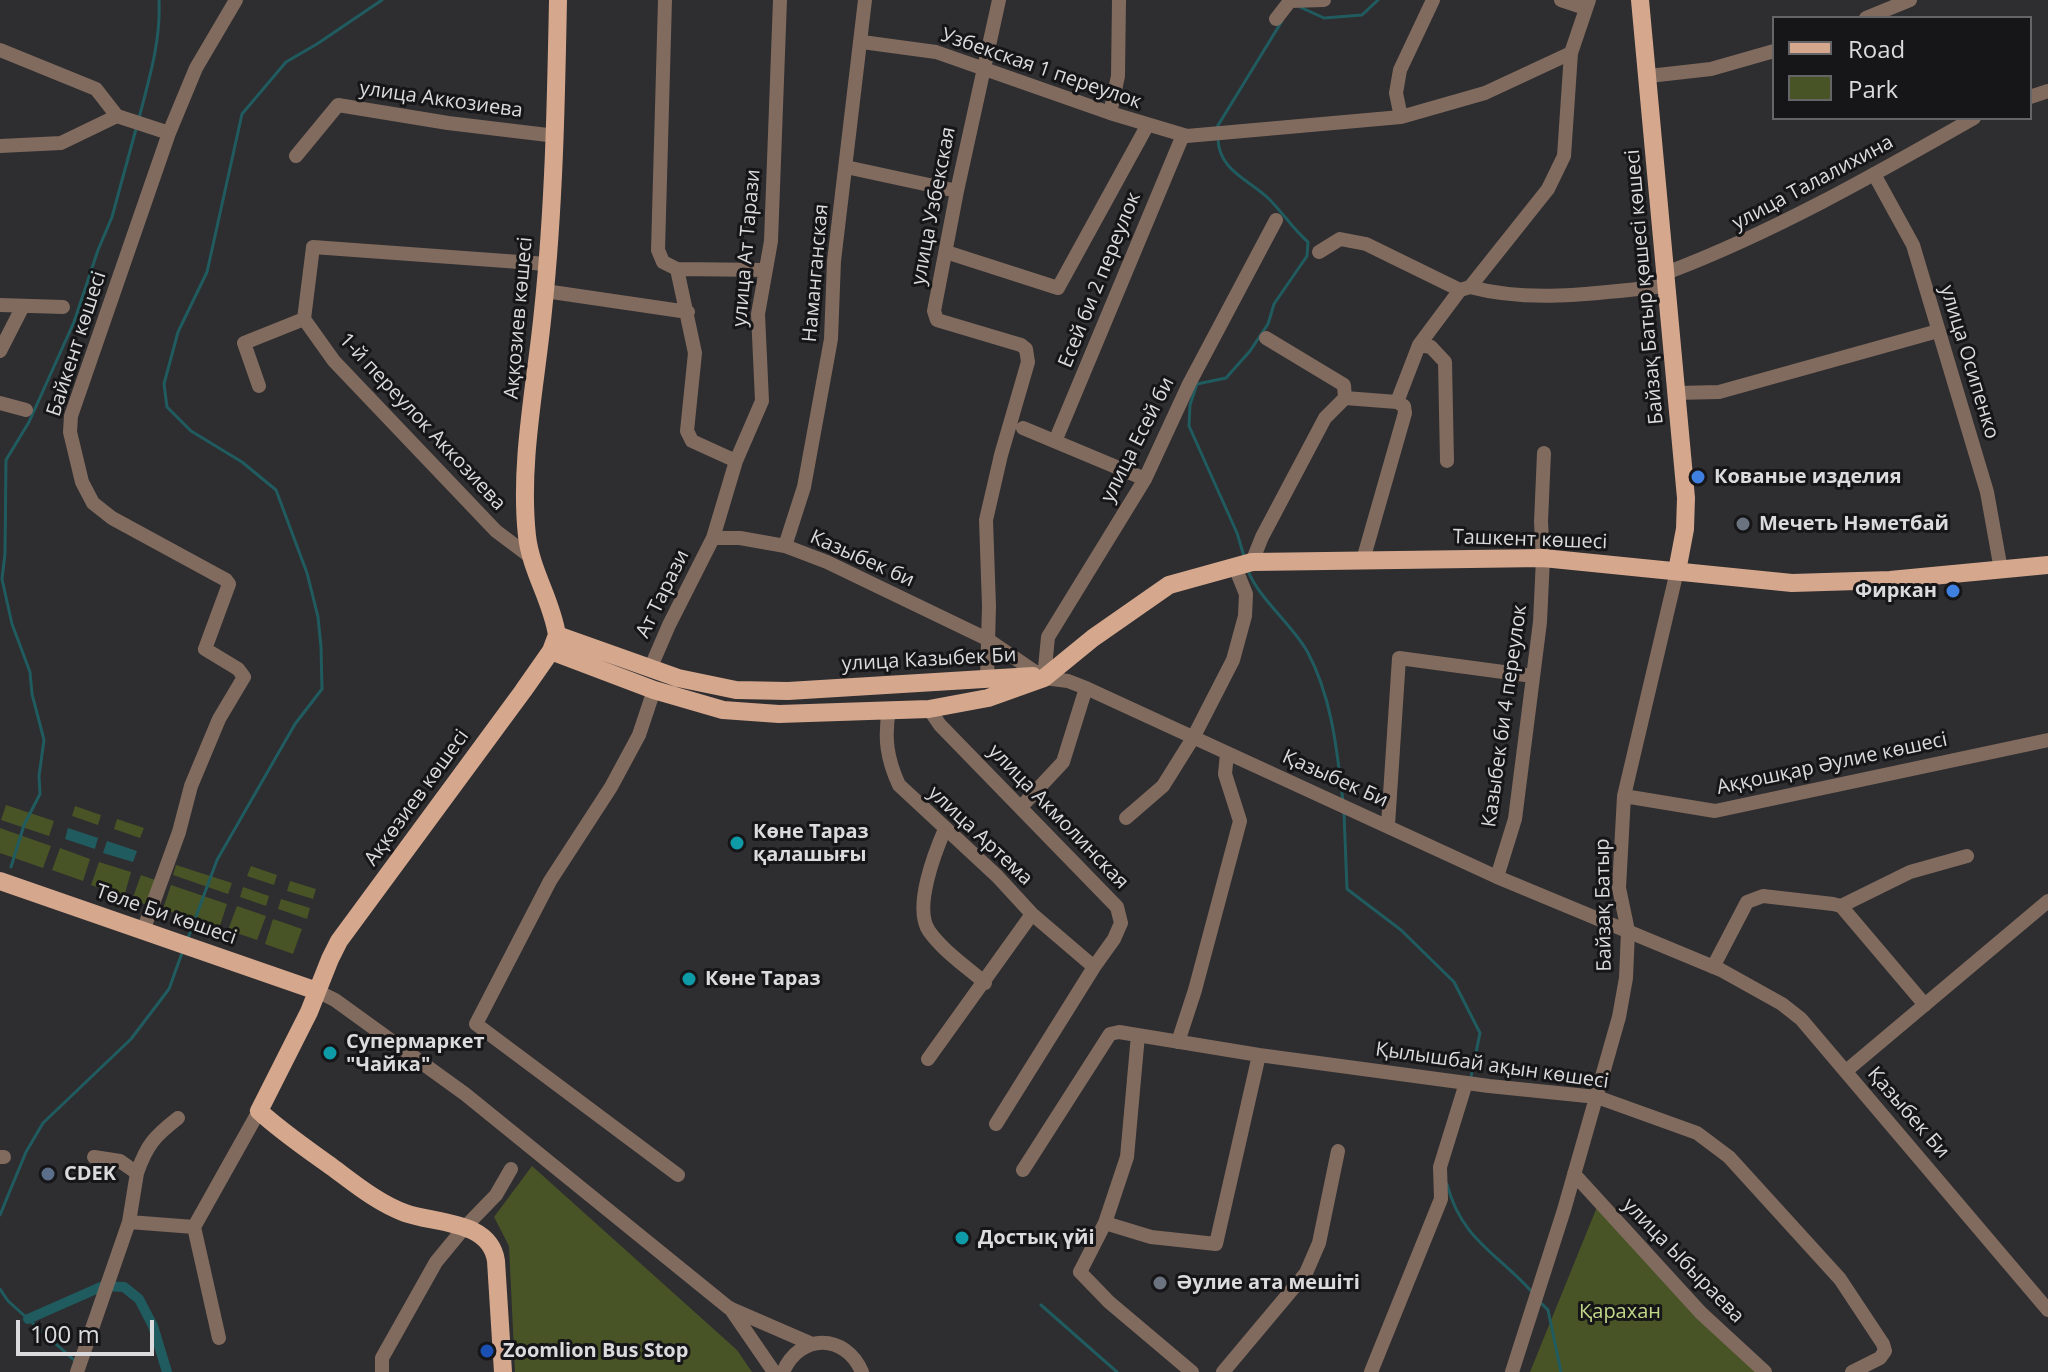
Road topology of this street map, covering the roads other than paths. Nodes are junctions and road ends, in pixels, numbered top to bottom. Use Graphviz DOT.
graph roads {
  1 [pos="236,0"];
  2 [pos="558,0"];
  3 [pos="665,0"];
  4 [pos="780,0"];
  5 [pos="865,0"];
  6 [pos="999,0"];
  7 [pos="1119,0"];
  8 [pos="1324,0"];
  9 [pos="1433,0"];
  10 [pos="1561,0"];
  11 [pos="1640,0"];
  12 [pos="1910,0"];
  13 [pos="1587,4"];
  14 [pos="1871,16"];
  15 [pos="1276,19"];
  16 [pos="862,42"];
  17 [pos="0,50"];
  18 [pos="1772,52"];
  19 [pos="1571,53"];
  20 [pos="983,67"];
  21 [pos="1649,76"];
  22 [pos="1110,113"];
  23 [pos="117,116"];
  24 [pos="1401,117"];
  25 [pos="1970,120"];
  26 [pos="1147,126"];
  27 [pos="169,133"];
  28 [pos="1183,135"];
  29 [pos="556,136"];
  30 [pos="0,146"];
  31 [pos="296,156"];
  32 [pos="846,167"];
  33 [pos="1874,174"];
  34 [pos="957,191"];
  35 [pos="1276,220"];
  36 [pos="946,252"];
  37 [pos="1319,252"];
  38 [pos="547,264"];
  39 [pos="677,269"];
  40 [pos="766,270"];
  41 [pos="1667,280"];
  42 [pos="1465,288"];
  43 [pos="545,291"];
  44 [pos="0,305"];
  45 [pos="23,306"];
  46 [pos="63,307"];
  47 [pos="688,312"];
  48 [pos="304,319"];
  49 [pos="1938,331"];
  50 [pos="1266,338"];
  51 [pos="1419,345"];
  52 [pos="0,351"];
  53 [pos="259,386"];
  54 [pos="1676,393"];
  55 [pos="1345,398"];
  56 [pos="1397,402"];
  57 [pos="0,403"];
  58 [pos="26,410"];
  59 [pos="1023,428"];
  60 [pos="1056,439"];
  61 [pos="1544,453"];
  62 [pos="736,461"];
  63 [pos="1447,461"];
  64 [pos="1145,479"];
  65 [pos="713,538"];
  66 [pos="785,546"];
  67 [pos="532,558"];
  68 [pos="1543,558"];
  69 [pos="1363,560"];
  70 [pos="1244,564"];
  71 [pos="2048,565"];
  72 [pos="2001,570"];
  73 [pos="1677,571"];
  74 [pos="987,639"];
  75 [pos="554,643"];
  76 [pos="650,669"];
  77 [pos="1533,676"];
  78 [pos="1044,678"];
  79 [pos="987,679"];
  80 [pos="1086,688"];
  81 [pos="654,690"];
  82 [pos="788,691"];
  83 [pos="929,709"];
  84 [pos="889,710"];
  85 [pos="789,714"];
  86 [pos="1193,738"];
  87 [pos="2048,740"];
  88 [pos="1227,753"];
  89 [pos="1624,796"];
  90 [pos="1021,807"];
  91 [pos="1126,818"];
  92 [pos="1388,825"];
  93 [pos="945,829"];
  94 [pos="1967,856"];
  95 [pos="1497,877"];
  96 [pos="0,881"];
  97 [pos="2048,901"];
  98 [pos="1841,906"];
  99 [pos="1032,914"];
  100 [pos="143,931"];
  101 [pos="1628,931"];
  102 [pos="1094,967"];
  103 [pos="1713,967"];
  104 [pos="985,983"];
  105 [pos="317,991"];
  106 [pos="1925,1005"];
  107 [pos="1138,1035"];
  108 [pos="1178,1042"];
  109 [pos="1259,1055"];
  110 [pos="928,1059"];
  111 [pos="1846,1071"];
  112 [pos="1466,1083"];
  113 [pos="1597,1097"];
  114 [pos="259,1111"];
  115 [pos="178,1118"];
  116 [pos="996,1124"];
  117 [pos="1338,1151"];
  118 [pos="94,1157"];
  119 [pos="511,1169"];
  120 [pos="1023,1170"];
  121 [pos="137,1173"];
  122 [pos="1574,1174"];
  123 [pos="678,1175"];
  124 [pos="129,1222"];
  125 [pos="1105,1223"];
  126 [pos="194,1227"];
  127 [pos="464,1228"];
  128 [pos="729,1308"];
  129 [pos="2048,1310"];
  130 [pos="219,1338"];
  131 [pos="812,1344"];
  132 [pos="79,1367"];
  133 [pos="382,1372"];
  134 [pos="503,1372"];
  135 [pos="774,1372"];
  136 [pos="783,1372"];
  137 [pos="862,1372"];
  138 [pos="1192,1372"];
  139 [pos="1223,1372"];
  140 [pos="1371,1372"];
  141 [pos="1512,1372"];
  142 [pos="1765,1372"];
  143 [pos="1852,1372"];
  1 -- 27 [label="street, Байкент көшесі"];
  2 -- 29 [label="main road, Аққозиев көшесі"];
  3 -- 39 [label="street"];
  4 -- 40 [label="street, улица Ат Тарази"];
  5 -- 16 [label="street, Наманганская"];
  6 -- 20 [label="street, улица Узбекская"];
  7 -- 22 [label="street"];
  8 -- 15 [label="street"];
  9 -- 24 [label="street"];
  10 -- 13 [label="street"];
  11 -- 21 [label="main road, Байзақ Батыр қөшесі көшесі"];
  12 -- 14 [label="street"];
  13 -- 19 [label="street"];
  16 -- 20 [label="street, Узбекская 1 переулок"];
  16 -- 32 [label="street, Наманганская"];
  17 -- 23 [label="street"];
  18 -- 21 [label="street"];
  19 -- 24 [label="street"];
  19 -- 42 [label="street"];
  20 -- 22 [label="street, Узбекская 1 переулок"];
  20 -- 34 [label="street, улица Узбекская"];
  21 -- 41 [label="main road, Байзақ Батыр қөшесі көшесі"];
  22 -- 26 [label="street, Узбекская 1 переулок"];
  23 -- 27 [label="street"];
  23 -- 30 [label="street"];
  24 -- 28 [label="street, Узбекская 1 переулок"];
  25 -- 33 [label="street, улица Талалихина"];
  26 -- 28 [label="street, Узбекская 1 переулок"];
  26 -- 36 [label="street"];
  27 -- 100 [label="street, Байкент көшесі"];
  28 -- 60 [label="street, Есей би 2 переулок"];
  29 -- 31 [label="street, улица Аккозиева"];
  29 -- 38 [label="main road, Аққозиев көшесі"];
  32 -- 34 [label="street"];
  32 -- 66 [label="street, Наманганская"];
  33 -- 41 [label="street, улица Талалихина"];
  33 -- 49 [label="street, улица Осипенко"];
  34 -- 36 [label="street, улица Узбекская"];
  35 -- 64 [label="street, улица Есей би"];
  36 -- 74 [label="street, улица Узбекская"];
  37 -- 42 [label="street, улица Талалихина"];
  38 -- 43 [label="main road, Аққозиев көшесі"];
  38 -- 48 [label="street"];
  39 -- 40 [label="street"];
  39 -- 47 [label="street"];
  40 -- 62 [label="street, улица Ат Тарази"];
  41 -- 42 [label="street, улица Талалихина"];
  41 -- 54 [label="main road, Байзақ Батыр қөшесі көшесі"];
  42 -- 51 [label="street"];
  43 -- 47 [label="street"];
  43 -- 67 [label="main road, Аққозиев көшесі"];
  44 -- 45 [label="street"];
  45 -- 46 [label="street"];
  45 -- 52 [label="street"];
  47 -- 62 [label="street"];
  48 -- 53 [label="street"];
  48 -- 67 [label="street, 1-й переулок Аккозиева"];
  49 -- 54 [label="street"];
  49 -- 72 [label="street, улица Осипенко"];
  50 -- 55 [label="street"];
  51 -- 56 [label="street"];
  51 -- 63 [label="street"];
  54 -- 73 [label="main road, Байзақ Батыр қөшесі көшесі"];
  55 -- 56 [label="street"];
  55 -- 70 [label="street"];
  56 -- 69 [label="street"];
  57 -- 58 [label="street"];
  59 -- 60 [label="street"];
  60 -- 64 [label="street"];
  61 -- 68 [label="street"];
  62 -- 65 [label="street, улица Ат Тарази"];
  64 -- 78 [label="street, улица Есей би"];
  65 -- 66 [label="street, Казыбек би"];
  65 -- 76 [label="street, Ат Тарази"];
  66 -- 74 [label="street, Казыбек би"];
  67 -- 75 [label="main road, Аққозиев көшесі"];
  68 -- 69 [label="main road, Ташкент көшесі"];
  68 -- 73 [label="main road, Ташкент көшесі"];
  68 -- 77 [label="street, Казыбек би 4 переулок"];
  69 -- 70 [label="main road, Ташкент көшесі"];
  70 -- 78 [label="main road, Ташкент көшесі"];
  70 -- 86 [label="street"];
  71 -- 72 [label="main road, Ташкент көшесі"];
  72 -- 73 [label="main road, Ташкент көшесі"];
  73 -- 89 [label="street, Байзақ Батыр"];
  74 -- 78 [label="street, Казыбек би"];
  74 -- 79 [label="street"];
  75 -- 76 [label="main road, улица Казыбек Би"];
  75 -- 81 [label="main road, улица Казыбек Би"];
  75 -- 105 [label="main road, Ақкөзиев көшесі"];
  76 -- 82 [label="main road, улица Казыбек Би"];
  77 -- 92 [label="street"];
  77 -- 95 [label="street, Казыбек би 4 переулок"];
  78 -- 79 [label="main road, улица Казыбек Би"];
  78 -- 80 [label="street, Қазыбек Би"];
  78 -- 83 [label="main road, улица Казыбек Би"];
  79 -- 82 [label="main road, улица Казыбек Би"];
  80 -- 86 [label="street, Қазыбек Би"];
  80 -- 90 [label="street"];
  81 -- 85 [label="main road, улица Казыбек Би"];
  81 -- 123 [label="street"];
  82 -- 85 [label="main road"];
  83 -- 84 [label="main road, улица Казыбек Би"];
  83 -- 90 [label="street, улица Акмолинская"];
  84 -- 85 [label="main road, улица Казыбек Би"];
  84 -- 93 [label="street, улица Артема"];
  86 -- 88 [label="street, Қазыбек Би"];
  86 -- 91 [label="street"];
  87 -- 89 [label="street, Аққошқар Әулие көшесі"];
  88 -- 92 [label="street, Қазыбек Би"];
  88 -- 108 [label="street"];
  89 -- 101 [label="street, Байзақ Батыр"];
  90 -- 102 [label="street, улица Акмолинская"];
  92 -- 95 [label="street, Қазыбек Би"];
  93 -- 99 [label="street, улица Артема"];
  93 -- 104 [label="street"];
  94 -- 98 [label="street"];
  95 -- 101 [label="street, Қазыбек Би"];
  96 -- 100 [label="main road, Төле Би көшесі"];
  97 -- 106 [label="street"];
  98 -- 103 [label="street"];
  98 -- 106 [label="street"];
  99 -- 102 [label="street, улица Артема"];
  99 -- 104 [label="street"];
  100 -- 105 [label="main road, Төле Би көшесі"];
  101 -- 103 [label="street, Қазыбек Би"];
  101 -- 113 [label="street, Байзақ Батыр"];
  102 -- 116 [label="street, улица Акмолинская"];
  103 -- 111 [label="street, Қазыбек Би"];
  104 -- 110 [label="street"];
  105 -- 114 [label="main road, Ақкөзиев көшесі"];
  105 -- 128 [label="street"];
  106 -- 111 [label="street"];
  107 -- 108 [label="street, Қылышбай ақын көшесі"];
  107 -- 120 [label="street, Қылышбай ақын көшесі"];
  107 -- 125 [label="street"];
  108 -- 109 [label="street, Қылышбай ақын көшесі"];
  109 -- 112 [label="street, Қылышбай ақын көшесі"];
  109 -- 125 [label="street"];
  111 -- 129 [label="street, Қазыбек Би"];
  112 -- 113 [label="street, Қылышбай ақын көшесі"];
  112 -- 140 [label="street"];
  113 -- 122 [label="street, Байзақ Батыр"];
  113 -- 143 [label="street, Қылышбай ақын көшесі"];
  114 -- 126 [label="street"];
  114 -- 127 [label="main road"];
  115 -- 121 [label="street"];
  117 -- 139 [label="street"];
  118 -- 121 [label="street"];
  119 -- 127 [label="street"];
  121 -- 124 [label="street"];
  122 -- 141 [label="street, Байзақ Батыр"];
  122 -- 142 [label="street, улица Ыбыраева"];
  124 -- 126 [label="street"];
  124 -- 132 [label="street"];
  125 -- 138 [label="street"];
  126 -- 130 [label="street"];
  127 -- 133 [label="street"];
  127 -- 134 [label="main road"];
  128 -- 131 [label="street"];
  128 -- 135 [label="street"];
  131 -- 136 [label="street"];
  131 -- 137 [label="street"];
}
